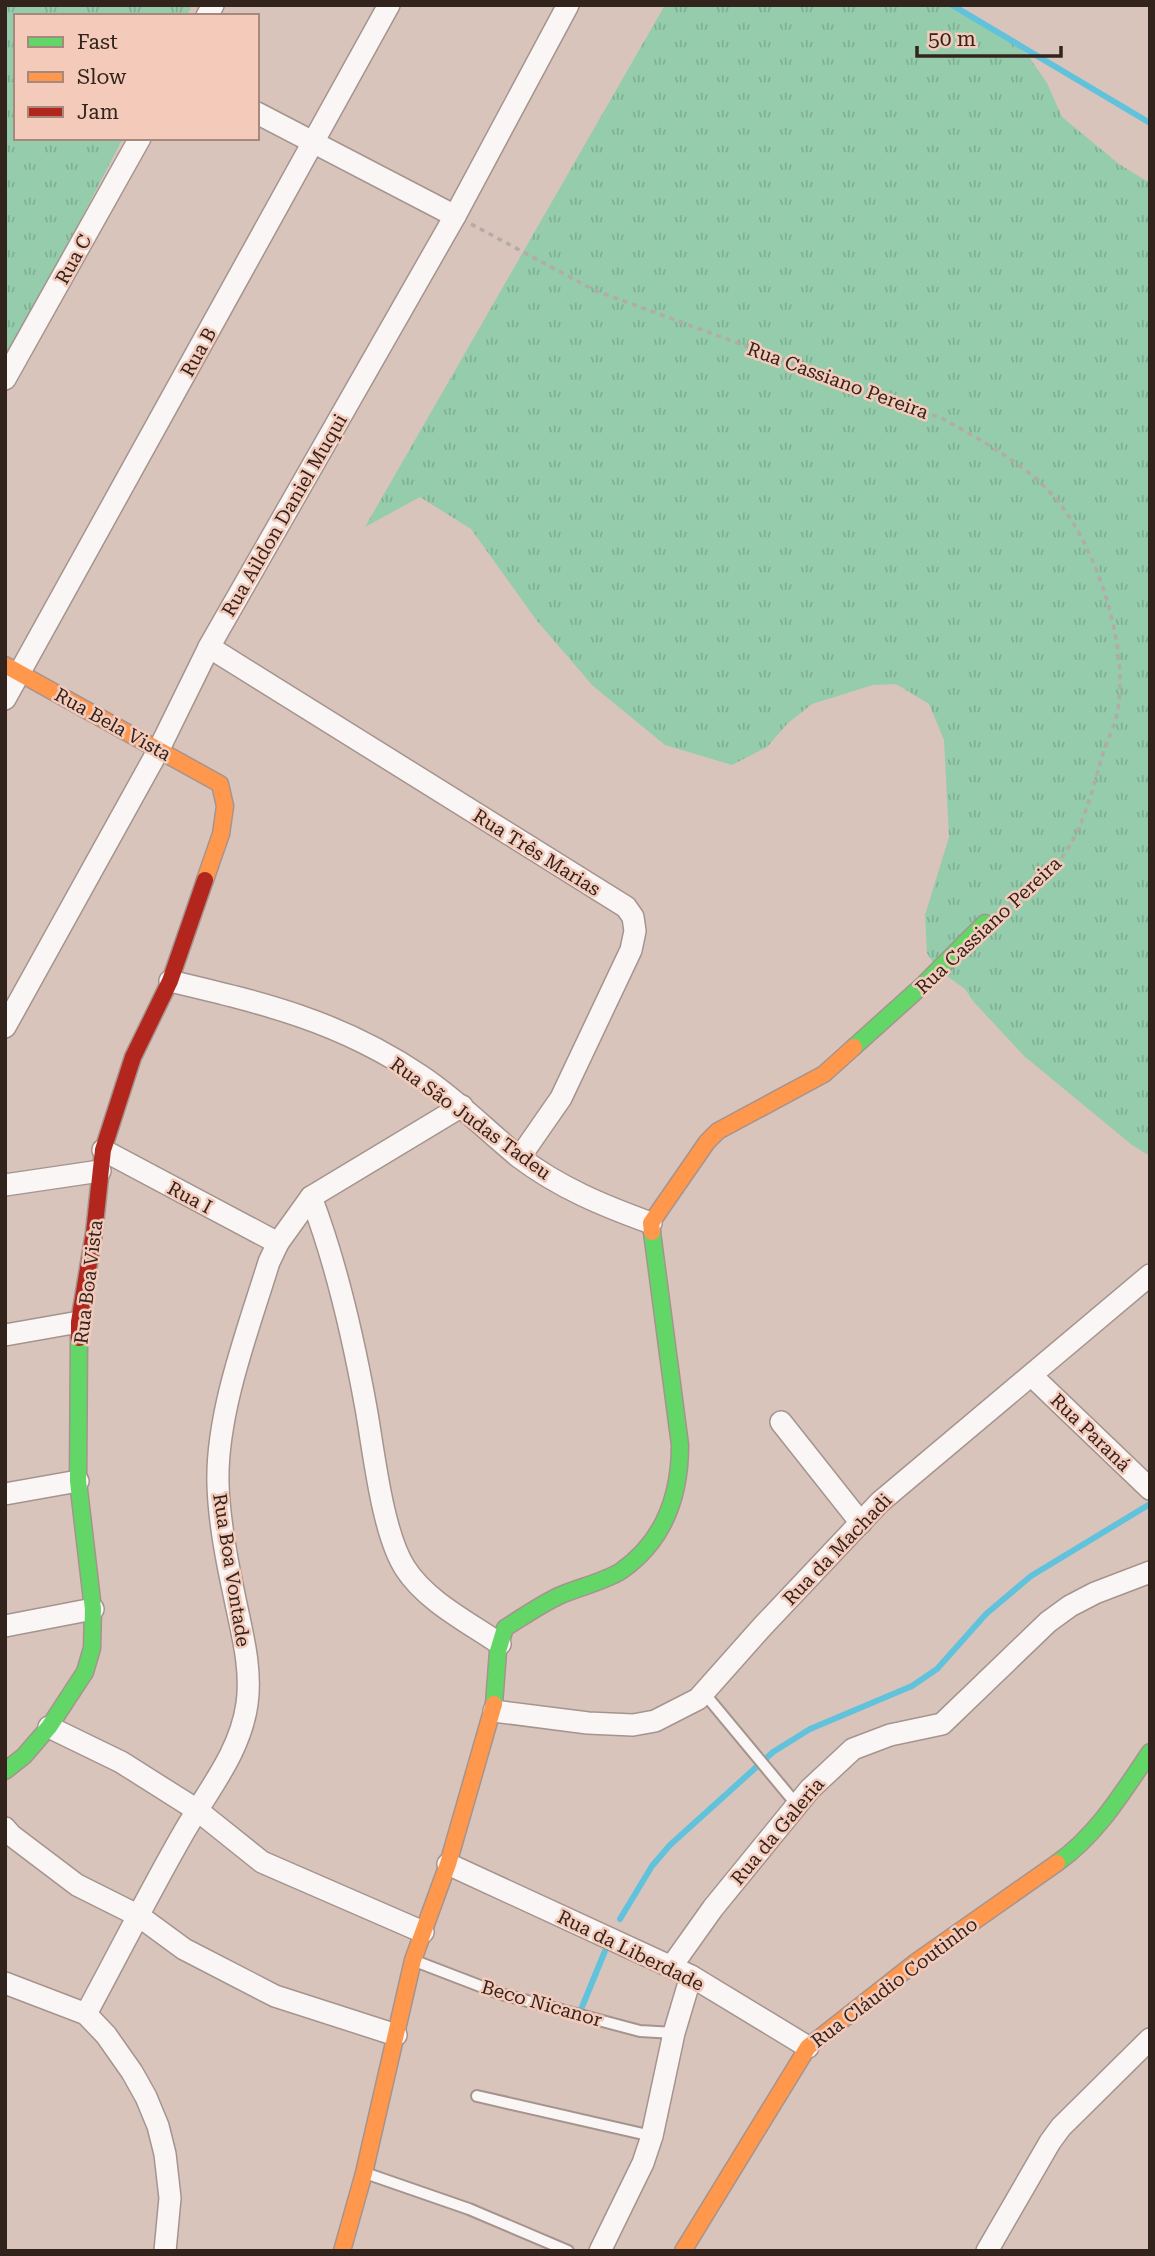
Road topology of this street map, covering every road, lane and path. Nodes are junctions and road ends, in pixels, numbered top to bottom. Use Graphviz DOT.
graph roads {
  1 [pos="389,5"];
  2 [pos="568,5"];
  3 [pos="259,114"];
  4 [pos="139,140"];
  5 [pos="313,142"];
  6 [pos="455,216"];
  7 [pos="12,355"];
  8 [pos="5,379"];
  9 [pos="209,647"];
  10 [pos="12,669"];
  11 [pos="5,699"];
  12 [pos="159,749"];
  13 [pos="220,784"];
  14 [pos="985,923"];
  15 [pos="170,981"];
  16 [pos="5,1027"];
  17 [pos="462,1106"];
  18 [pos="520,1157"];
  19 [pos="101,1160"];
  20 [pos="5,1185"];
  21 [pos="311,1197"];
  22 [pos="651,1223"];
  23 [pos="278,1243"];
  24 [pos="1150,1275"];
  25 [pos="79,1322"];
  26 [pos="5,1335"];
  27 [pos="1032,1376"];
  28 [pos="782,1422"];
  29 [pos="78,1481"];
  30 [pos="1150,1489"];
  31 [pos="5,1494"];
  32 [pos="860,1523"];
  33 [pos="1150,1572"];
  34 [pos="93,1609"];
  35 [pos="5,1626"];
  36 [pos="500,1643"];
  37 [pos="704,1693"];
  38 [pos="494,1710"];
  39 [pos="49,1727"];
  40 [pos="1150,1752"];
  41 [pos="5,1771"];
  42 [pos="797,1805"];
  43 [pos="197,1810"];
  44 [pos="5,1828"];
  45 [pos="448,1864"];
  46 [pos="139,1916"];
  47 [pos="424,1932"];
  48 [pos="413,1960"];
  49 [pos="671,1967"];
  50 [pos="691,1976"];
  51 [pos="5,1983"];
  52 [pos="86,2014"];
  53 [pos="674,2033"];
  54 [pos="396,2035"];
  55 [pos="1150,2039"];
  56 [pos="808,2047"];
  57 [pos="477,2096"];
  58 [pos="652,2136"];
  59 [pos="364,2173"];
  60 [pos="165,2251"];
  61 [pos="342,2251"];
  62 [pos="568,2251"];
  63 [pos="600,2251"];
  64 [pos="683,2251"];
  65 [pos="987,2251"];
  1 -- 5 [label="street, Rua B"];
  2 -- 6 [label="street, Rua Aildon Daniel Muqui"];
  3 -- 5 [label="street"];
  4 -- 7 [label="street, Rua C"];
  5 -- 6 [label="street"];
  5 -- 10 [label="street, Rua B"];
  6 -- 9 [label="street, Rua Aildon Daniel Muqui"];
  6 -- 14 [label="path, Rua Cassiano Pereira"];
  7 -- 8 [label="street, Rua C"];
  9 -- 12 [label="street, Rua Aildon Daniel Muqui"];
  9 -- 18 [label="street, Rua Três Marias"];
  10 -- 11 [label="street, Rua B"];
  10 -- 12 [label="street, Rua Bela Vista"];
  12 -- 13 [label="street, Rua Bela Vista"];
  12 -- 16 [label="street, Rua Aildon Daniel Muqui"];
  13 -- 15 [label="street, Rua Boa Vista"];
  14 -- 22 [label="street, Rua Cassiano Pereira"];
  15 -- 17 [label="street, Rua São Judas Tadeu"];
  15 -- 19 [label="street, Rua Boa Vista"];
  17 -- 18 [label="street, Rua São Judas Tadeu"];
  17 -- 21 [label="street, Rua Boa Vontade"];
  18 -- 22 [label="street, Rua São Judas Tadeu"];
  19 -- 20 [label="street"];
  19 -- 23 [label="street, Rua I"];
  19 -- 25 [label="street, Rua Boa Vista"];
  21 -- 23 [label="street, Rua Boa Vontade"];
  21 -- 36 [label="street"];
  22 -- 36 [label="street"];
  23 -- 43 [label="street, Rua Boa Vontade"];
  24 -- 27 [label="street, Rua da Machadi"];
  25 -- 26 [label="street"];
  25 -- 29 [label="street, Rua Boa Vista"];
  27 -- 30 [label="street, Rua Paraná"];
  27 -- 32 [label="street, Rua da Machadi"];
  28 -- 32 [label="street"];
  29 -- 31 [label="street"];
  29 -- 34 [label="street, Rua Boa Vista"];
  32 -- 37 [label="street, Rua da Machadi"];
  33 -- 42 [label="street, Rua da Galeria"];
  34 -- 35 [label="street"];
  34 -- 39 [label="street, Rua Boa Vista"];
  36 -- 38 [label="street"];
  37 -- 38 [label="street, Rua da Machadi"];
  37 -- 42 [label="lane"];
  38 -- 45 [label="street"];
  39 -- 41 [label="street, Rua Boa Vista"];
  39 -- 43 [label="street"];
  40 -- 56 [label="street, Rua Cláudio Coutinho"];
  42 -- 49 [label="street, Rua da Galeria"];
  43 -- 46 [label="street, Rua Boa Vontade"];
  43 -- 47 [label="street"];
  44 -- 46 [label="street"];
  45 -- 47 [label="street"];
  45 -- 49 [label="street, Rua da Liberdade"];
  46 -- 52 [label="street, Rua Boa Vontade"];
  46 -- 54 [label="street"];
  47 -- 48 [label="street"];
  48 -- 53 [label="lane, Beco Nicanor"];
  48 -- 54 [label="street"];
  49 -- 50 [label="street, Rua da Liberdade"];
  50 -- 53 [label="street"];
  50 -- 56 [label="street, Rua da Liberdade"];
  51 -- 52 [label="street"];
  52 -- 60 [label="street"];
  53 -- 58 [label="street"];
  54 -- 59 [label="street"];
  55 -- 65 [label="street"];
  56 -- 64 [label="street, Rua Cláudio Coutinho"];
  57 -- 58 [label="lane"];
  58 -- 63 [label="street"];
  59 -- 61 [label="street"];
  59 -- 62 [label="lane"];
}
